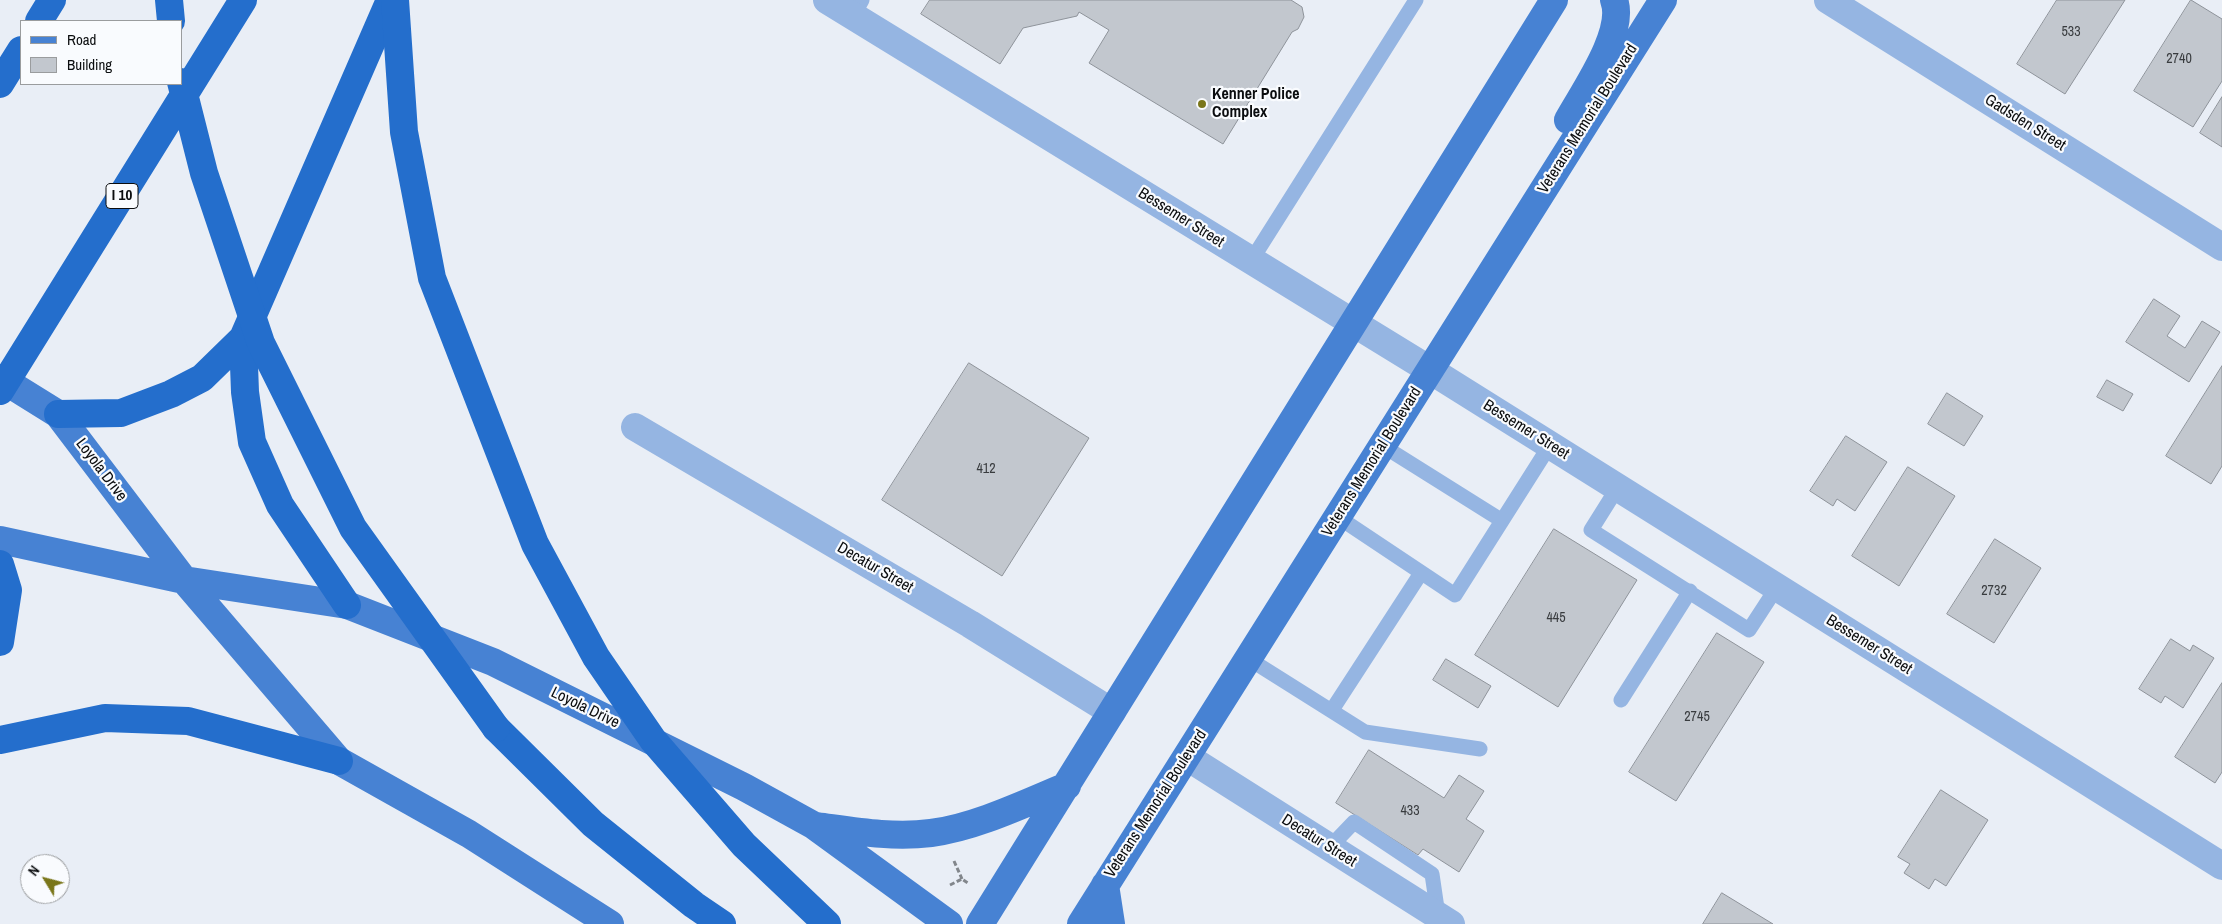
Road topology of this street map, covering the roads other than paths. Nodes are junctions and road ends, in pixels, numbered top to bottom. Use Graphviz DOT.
graph roads {
  1 [pos="52,0"];
  2 [pos="169,0"];
  3 [pos="243,0"];
  4 [pos="390,0"];
  5 [pos="395,0"];
  6 [pos="827,0"];
  7 [pos="1416,0"];
  8 [pos="1554,0"];
  9 [pos="1614,0"];
  10 [pos="1663,0"];
  11 [pos="1828,0"];
  12 [pos="858,8"];
  13 [pos="40,20"];
  14 [pos="171,20"];
  15 [pos="20,52"];
  16 [pos="0,84"];
  17 [pos="182,85"];
  18 [pos="2222,246"];
  19 [pos="1502,256"];
  20 [pos="1250,261"];
  21 [pos="1352,323"];
  22 [pos="243,338"];
  23 [pos="1430,370"];
  24 [pos="0,378"];
  25 [pos="0,391"];
  26 [pos="58,414"];
  27 [pos="635,427"];
  28 [pos="1550,445"];
  29 [pos="1383,446"];
  30 [pos="1618,488"];
  31 [pos="1338,517"];
  32 [pos="1501,520"];
  33 [pos="0,540"];
  34 [pos="0,564"];
  35 [pos="1421,573"];
  36 [pos="184,580"];
  37 [pos="1777,587"];
  38 [pos="1690,591"];
  39 [pos="347,605"];
  40 [pos="0,642"];
  41 [pos="1249,659"];
  42 [pos="1621,700"];
  43 [pos="1332,710"];
  44 [pos="1112,712"];
  45 [pos="0,740"];
  46 [pos="1480,749"];
  47 [pos="1187,757"];
  48 [pos="339,761"];
  49 [pos="1067,786"];
  50 [pos="813,825"];
  51 [pos="2222,866"];
  52 [pos="1105,885"];
  53 [pos="1445,920"];
  54 [pos="610,924"];
  55 [pos="722,924"];
  56 [pos="827,924"];
  57 [pos="950,924"];
  58 [pos="980,924"];
  59 [pos="1081,924"];
  60 [pos="1111,924"];
  1 -- 13 [label="highway"];
  2 -- 14 [label="highway"];
  3 -- 25 [label="highway, I 10, bridge"];
  4 -- 22 [label="highway"];
  5 -- 56 [label="highway, bridge"];
  6 -- 12 [label="street, Bessemer Street"];
  7 -- 20 [label="lane"];
  8 -- 21 [label="main road"];
  9 -- 19 [label="main road"];
  10 -- 19 [label="main road, Veterans Memorial Boulevard"];
  11 -- 18 [label="street, Gadsden Street"];
  12 -- 20 [label="street, Bessemer Street"];
  15 -- 16 [label="highway"];
  17 -- 55 [label="highway, bridge"];
  19 -- 23 [label="main road, Veterans Memorial Boulevard"];
  20 -- 21 [label="street, Bessemer Street"];
  21 -- 23 [label="street, Bessemer Street"];
  21 -- 44 [label="main road"];
  22 -- 26 [label="highway"];
  22 -- 39 [label="highway"];
  23 -- 28 [label="street, Bessemer Street"];
  23 -- 29 [label="main road, Veterans Memorial Boulevard"];
  24 -- 26 [label="main road, Loyola Drive"];
  26 -- 36 [label="main road, Loyola Drive"];
  27 -- 44 [label="street, Decatur Street"];
  28 -- 30 [label="street, Bessemer Street"];
  28 -- 32 [label="lane"];
  29 -- 31 [label="main road, Veterans Memorial Boulevard"];
  29 -- 32 [label="lane"];
  30 -- 37 [label="street, Bessemer Street"];
  30 -- 38 [label="lane"];
  31 -- 35 [label="lane"];
  31 -- 41 [label="main road, Veterans Memorial Boulevard"];
  32 -- 35 [label="lane"];
  33 -- 36 [label="main road, Loyola Drive"];
  34 -- 40 [label="highway"];
  35 -- 43 [label="lane"];
  36 -- 39 [label="main road, Loyola Drive"];
  36 -- 48 [label="main road, Loyola Drive"];
  37 -- 38 [label="lane"];
  37 -- 51 [label="street, Bessemer Street"];
  38 -- 42 [label="lane"];
  39 -- 50 [label="main road, Loyola Drive"];
  41 -- 43 [label="lane"];
  41 -- 47 [label="main road, Veterans Memorial Boulevard"];
  43 -- 46 [label="lane"];
  44 -- 49 [label="main road"];
  45 -- 48 [label="highway"];
  47 -- 52 [label="main road, Veterans Memorial Boulevard"];
  47 -- 53 [label="street, Decatur Street"];
  48 -- 54 [label="main road, Loyola Drive"];
  49 -- 50 [label="main road"];
  49 -- 58 [label="main road"];
  50 -- 57 [label="main road, Loyola Drive"];
  52 -- 59 [label="main road, Veterans Memorial Boulevard"];
  52 -- 60 [label="main road"];
}
